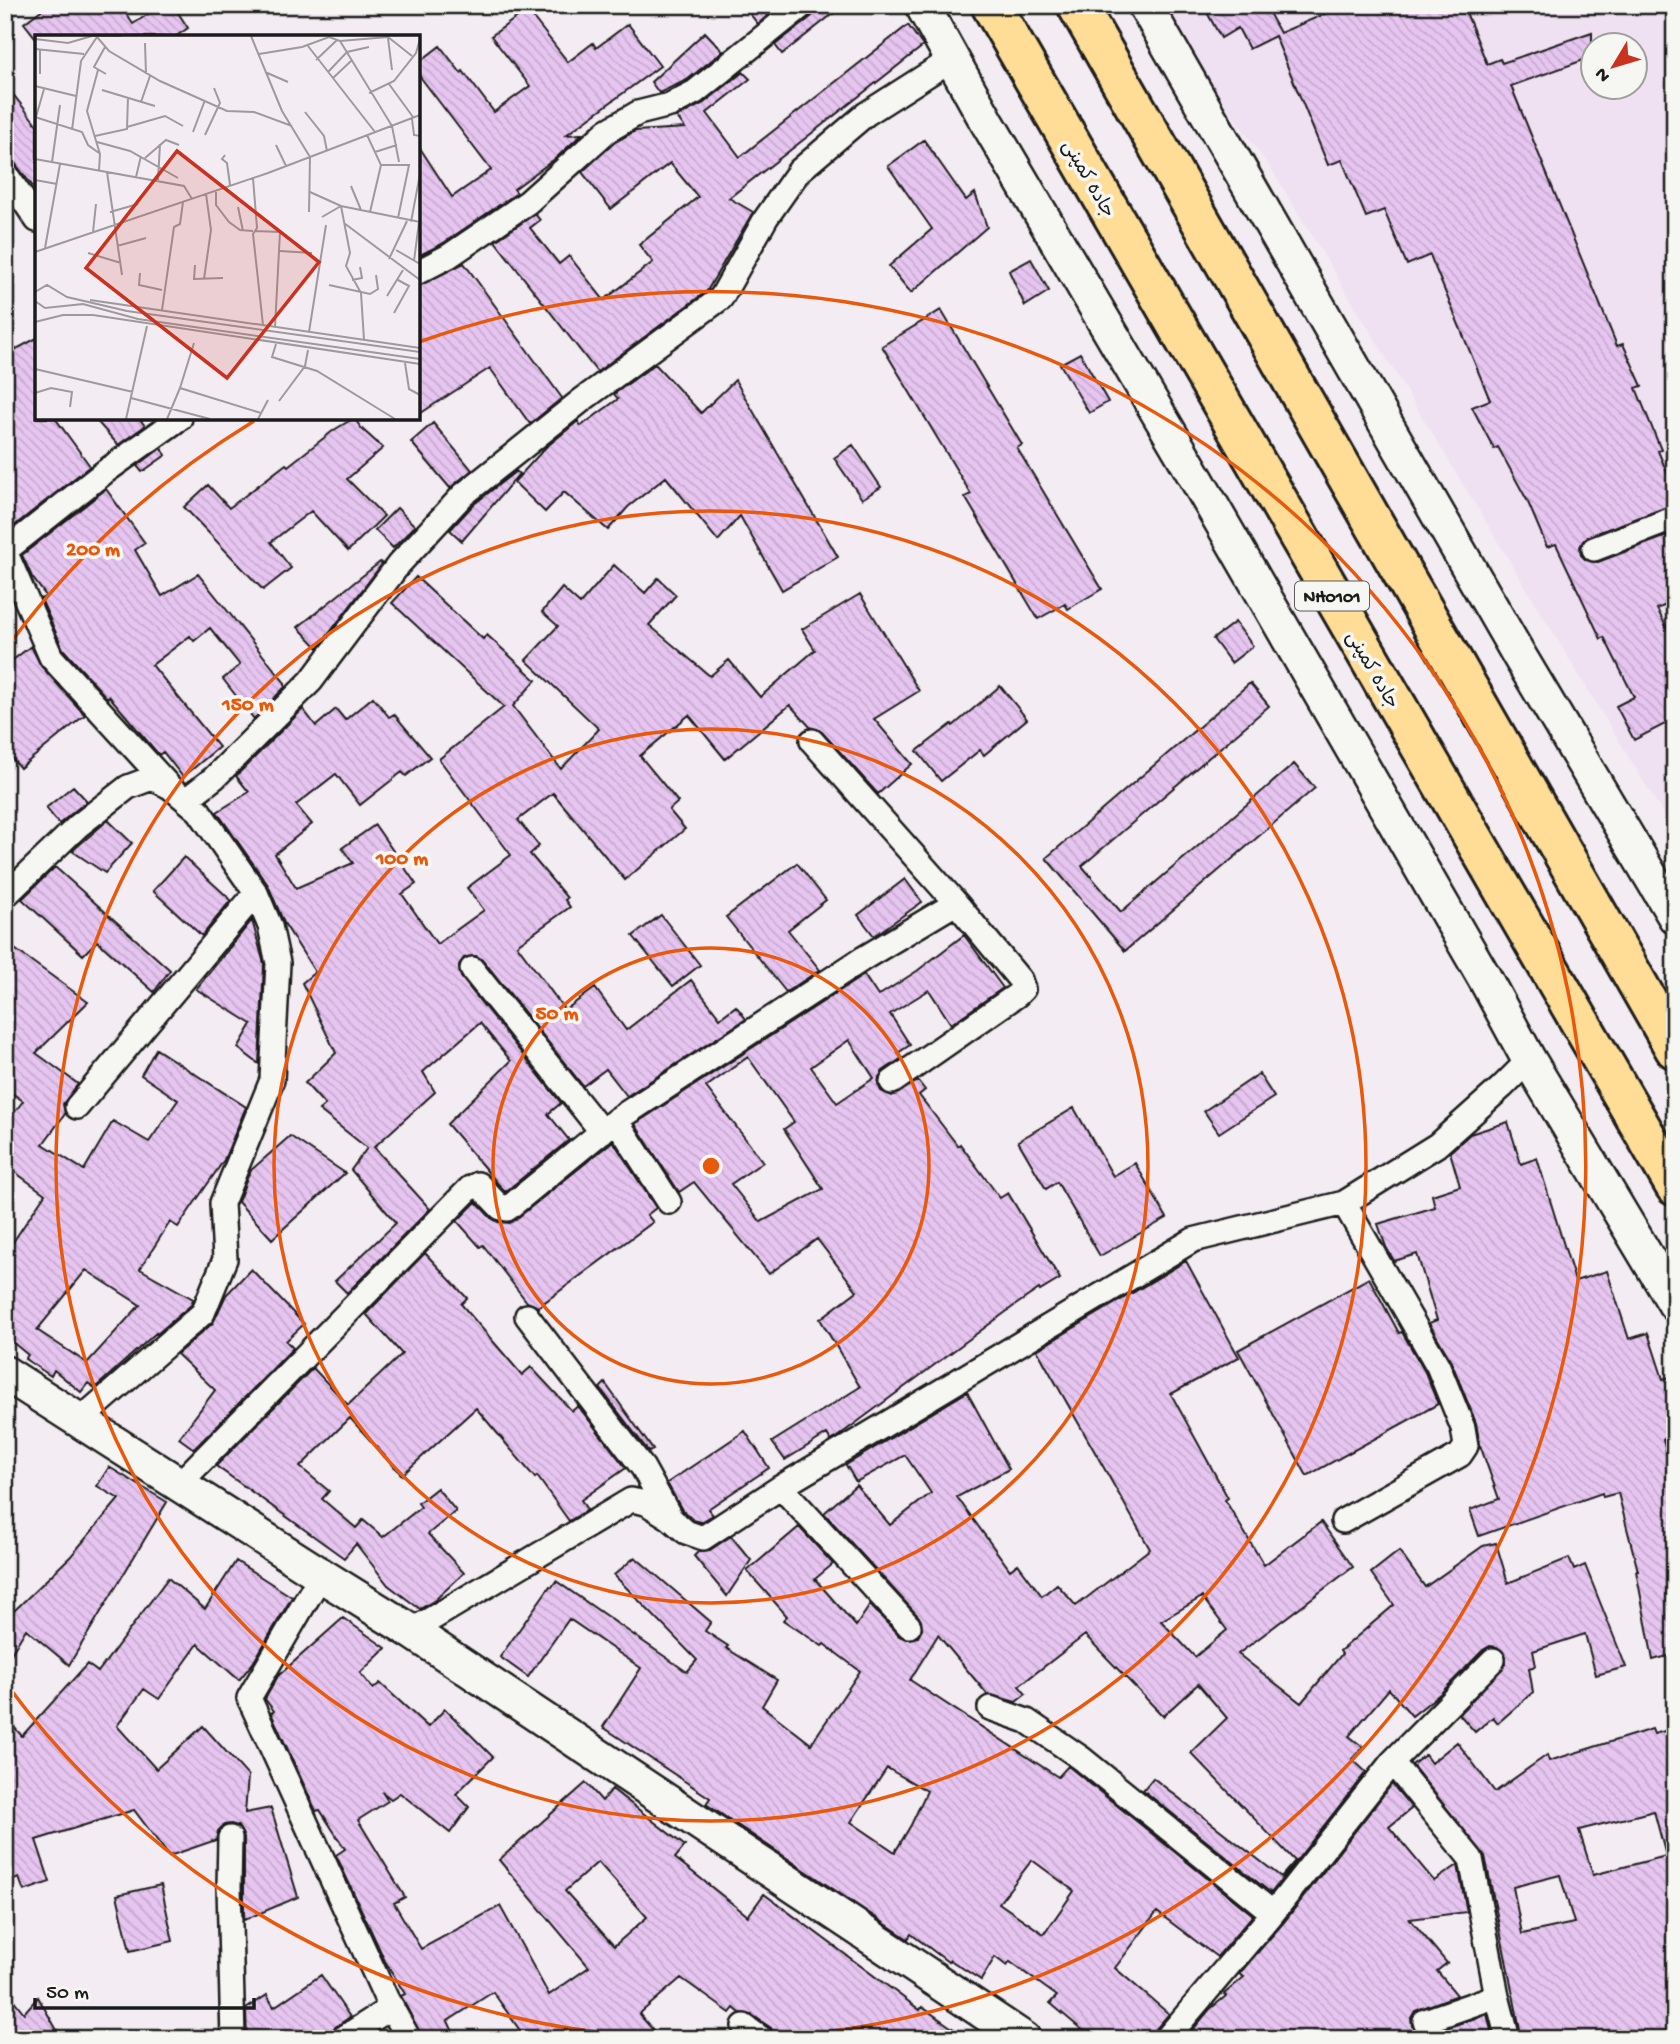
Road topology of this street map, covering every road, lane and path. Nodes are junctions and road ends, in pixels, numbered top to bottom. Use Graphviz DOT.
graph roads {
  1 [pos="803,5"];
  2 [pos="922,5"];
  3 [pos="991,5"];
  4 [pos="1077,5"];
  5 [pos="1145,5"];
  6 [pos="952,60"];
  7 [pos="5,173"];
  8 [pos="35,216"];
  9 [pos="420,271"];
  10 [pos="176,420"];
  11 [pos="1675,518"];
  12 [pos="1594,549"];
  13 [pos="812,741"];
  14 [pos="178,793"];
  15 [pos="256,893"];
  16 [pos="5,896"];
  17 [pos="956,903"];
  18 [pos="1675,917"];
  19 [pos="472,969"];
  20 [pos="1675,1049"];
  21 [pos="1529,1060"];
  22 [pos="892,1082"];
  23 [pos="78,1107"];
  24 [pos="609,1126"];
  25 [pos="1675,1186"];
  26 [pos="668,1202"];
  27 [pos="1345,1203"];
  28 [pos="1675,1304"];
  29 [pos="527,1316"];
  30 [pos="5,1373"];
  31 [pos="80,1420"];
  32 [pos="179,1485"];
  33 [pos="782,1487"];
  34 [pos="670,1518"];
  35 [pos="1343,1521"];
  36 [pos="321,1575"];
  37 [pos="909,1626"];
  38 [pos="411,1631"];
  39 [pos="1493,1660"];
  40 [pos="990,1708"];
  41 [pos="1392,1762"];
  42 [pos="230,1838"];
  43 [pos="1273,1913"];
  44 [pos="1497,1996"];
  45 [pos="392,2007"];
  46 [pos="1425,2021"];
  47 [pos="233,2039"];
  48 [pos="342,2039"];
  49 [pos="409,2039"];
  50 [pos="1024,2039"];
  51 [pos="1166,2039"];
  52 [pos="1508,2039"];
  1 -- 9 [label="street"];
  2 -- 6 [label="street"];
  3 -- 25 [label="highway, جاده کمپنی / NH0101"];
  4 -- 20 [label="highway"];
  5 -- 18 [label="street"];
  6 -- 14 [label="street"];
  6 -- 21 [label="street"];
  7 -- 8 [label="street"];
  10 -- 14 [label="street"];
  11 -- 12 [label="street"];
  13 -- 17 [label="street"];
  14 -- 15 [label="street"];
  14 -- 16 [label="street"];
  15 -- 23 [label="street"];
  15 -- 31 [label="street"];
  17 -- 22 [label="street"];
  17 -- 24 [label="street"];
  19 -- 24 [label="street"];
  21 -- 27 [label="street"];
  21 -- 28 [label="street"];
  24 -- 26 [label="street"];
  24 -- 32 [label="street"];
  27 -- 33 [label="street"];
  27 -- 35 [label="street"];
  29 -- 34 [label="street"];
  30 -- 31 [label="street"];
  31 -- 32 [label="street"];
  32 -- 36 [label="street"];
  33 -- 34 [label="street"];
  33 -- 37 [label="street"];
  34 -- 38 [label="street"];
  36 -- 38 [label="street"];
  36 -- 45 [label="street"];
  38 -- 50 [label="street"];
  39 -- 41 [label="street"];
  40 -- 43 [label="street"];
  41 -- 43 [label="street"];
  41 -- 44 [label="street"];
  42 -- 47 [label="street"];
  43 -- 51 [label="street"];
  44 -- 46 [label="street"];
  44 -- 52 [label="street"];
  45 -- 48 [label="street"];
  45 -- 49 [label="street"];
}
